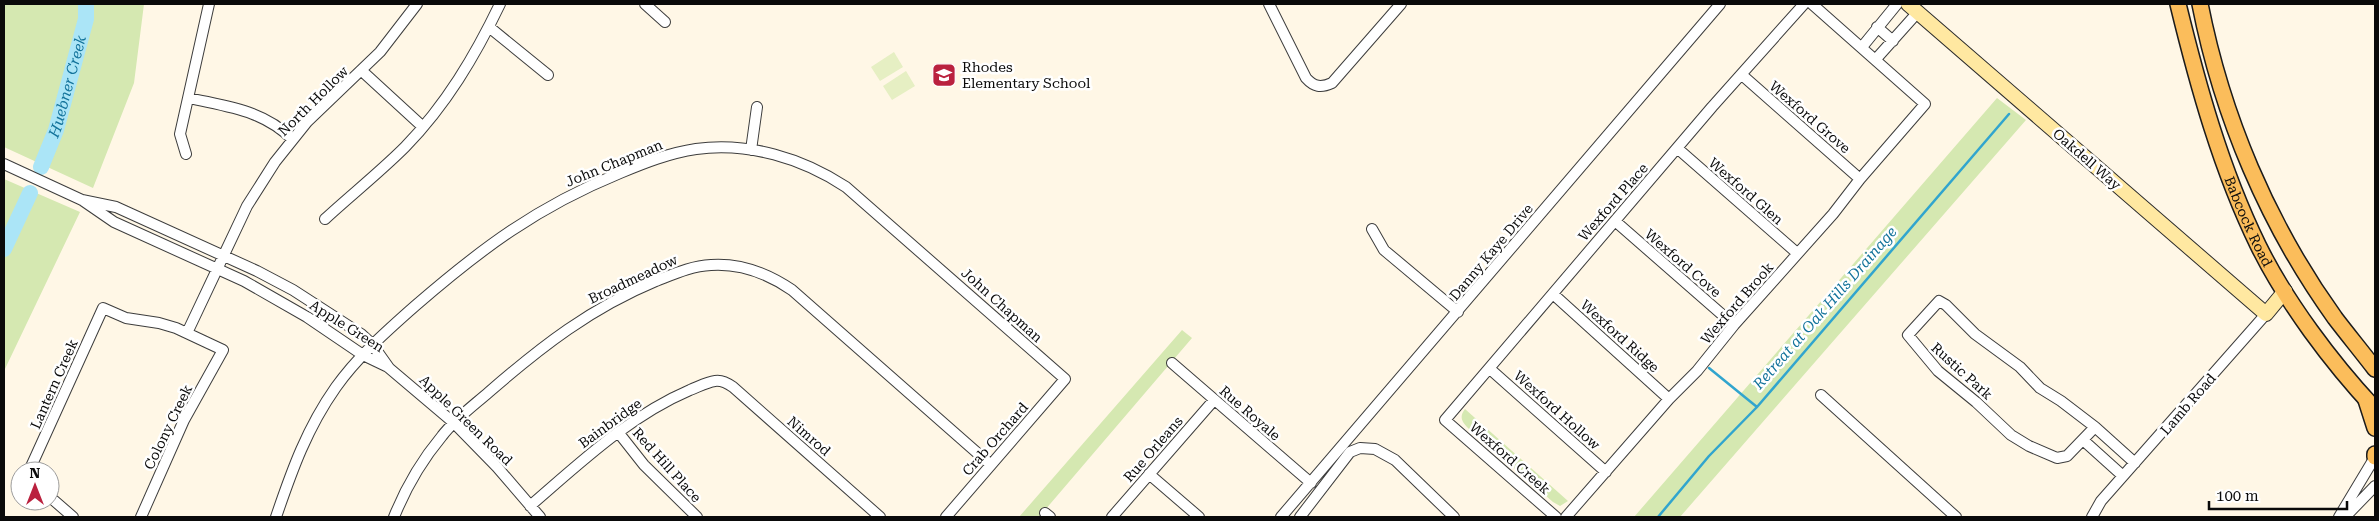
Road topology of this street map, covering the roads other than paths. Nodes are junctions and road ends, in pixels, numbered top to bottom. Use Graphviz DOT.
graph roads {
  1 [pos="209,4"];
  2 [pos="417,4"];
  3 [pos="500,4"];
  4 [pos="645,4"];
  5 [pos="1268,4"];
  6 [pos="1401,4"];
  7 [pos="1720,4"];
  8 [pos="1804,4"];
  9 [pos="1812,4"];
  10 [pos="1897,4"];
  11 [pos="2178,4"];
  12 [pos="2200,4"];
  13 [pos="1913,8"];
  14 [pos="666,22"];
  15 [pos="489,27"];
  16 [pos="1877,27"];
  17 [pos="1893,41"];
  18 [pos="1862,47"];
  19 [pos="1876,59"];
  20 [pos="362,71"];
  21 [pos="548,75"];
  22 [pos="1742,75"];
  23 [pos="189,98"];
  24 [pos="757,107"];
  25 [pos="423,127"];
  26 [pos="292,139"];
  27 [pos="1677,148"];
  28 [pos="751,150"];
  29 [pos="186,154"];
  30 [pos="4,164"];
  31 [pos="2255,178"];
  32 [pos="1860,179"];
  33 [pos="2233,188"];
  34 [pos="82,200"];
  35 [pos="324,219"];
  36 [pos="1614,221"];
  37 [pos="1372,229"];
  38 [pos="1797,254"];
  39 [pos="224,255"];
  40 [pos="217,269"];
  41 [pos="2286,292"];
  42 [pos="1553,294"];
  43 [pos="1458,312"];
  44 [pos="2266,314"];
  45 [pos="1734,325"];
  46 [pos="187,333"];
  47 [pos="372,344"];
  48 [pos="363,355"];
  49 [pos="1172,363"];
  50 [pos="389,368"];
  51 [pos="1490,369"];
  52 [pos="2375,369"];
  53 [pos="1065,379"];
  54 [pos="717,381"];
  55 [pos="1821,395"];
  56 [pos="1669,399"];
  57 [pos="1214,400"];
  58 [pos="2370,404"];
  59 [pos="1445,420"];
  60 [pos="454,423"];
  61 [pos="2095,427"];
  62 [pos="2375,428"];
  63 [pos="618,432"];
  64 [pos="2083,440"];
  65 [pos="2117,447"];
  66 [pos="2375,456"];
  67 [pos="2105,460"];
  68 [pos="34,461"];
  69 [pos="2135,463"];
  70 [pos="991,465"];
  71 [pos="1606,472"];
  72 [pos="1149,474"];
  73 [pos="2123,476"];
  74 [pos="1311,482"];
  75 [pos="2375,486"];
  76 [pos="60,506"];
  77 [pos="530,506"];
  78 [pos="73,517"];
  79 [pos="141,517"];
  80 [pos="276,517"];
  81 [pos="394,517"];
  82 [pos="540,517"];
  83 [pos="697,517"];
  84 [pos="880,517"];
  85 [pos="946,517"];
  86 [pos="1112,517"];
  87 [pos="1199,517"];
  88 [pos="1281,517"];
  89 [pos="1300,517"];
  90 [pos="1454,517"];
  91 [pos="1556,517"];
  92 [pos="1566,517"];
  93 [pos="1956,517"];
  94 [pos="2092,517"];
  95 [pos="2339,517"];
  96 [pos="2345,517"];
  1 -- 23 [label="street"];
  2 -- 20 [label="street, North Hollow"];
  3 -- 15 [label="street"];
  4 -- 14 [label="street"];
  5 -- 6 [label="street"];
  7 -- 43 [label="street, Danny Kaye Drive"];
  8 -- 22 [label="street, Wexford Place"];
  9 -- 18 [label="street"];
  10 -- 16 [label="street"];
  11 -- 33 [label="main road, Babcock Road"];
  12 -- 31 [label="main road, Babcock Road"];
  13 -- 17 [label="street"];
  13 -- 44 [label="street, Oakdell Way"];
  15 -- 21 [label="street"];
  15 -- 25 [label="street"];
  16 -- 17 [label="street"];
  16 -- 18 [label="street"];
  17 -- 19 [label="street"];
  18 -- 19 [label="street"];
  19 -- 32 [label="street, Wexford Brook"];
  20 -- 25 [label="street"];
  20 -- 26 [label="street, North Hollow"];
  22 -- 27 [label="street, Wexford Place"];
  22 -- 32 [label="street, Wexford Grove"];
  23 -- 26 [label="street"];
  23 -- 29 [label="street"];
  24 -- 28 [label="street"];
  25 -- 35 [label="street"];
  26 -- 39 [label="street, North Hollow"];
  27 -- 36 [label="street, Wexford Place"];
  27 -- 38 [label="street, Wexford Glen"];
  28 -- 47 [label="street, John Chapman"];
  28 -- 53 [label="street, John Chapman"];
  30 -- 34 [label="street, Apple Green"];
  31 -- 33 [label="main road"];
  31 -- 52 [label="main road, Babcock Road"];
  32 -- 38 [label="street, Wexford Brook"];
  33 -- 41 [label="main road, Babcock Road"];
  34 -- 39 [label="street, Apple Green"];
  34 -- 40 [label="street, Apple Green"];
  36 -- 42 [label="street, Wexford Place"];
  36 -- 45 [label="street, Wexford Cove"];
  37 -- 43 [label="street"];
  38 -- 45 [label="street, Wexford Brook"];
  39 -- 40 [label="street, North Hollow"];
  39 -- 47 [label="street, Apple Green"];
  40 -- 46 [label="street, North Hollow"];
  40 -- 48 [label="street, Apple Green"];
  41 -- 44 [label="street, Lamb Road"];
  41 -- 58 [label="main road, Babcock Road"];
  42 -- 51 [label="street, Wexford Place"];
  42 -- 56 [label="street, Wexford Ridge"];
  43 -- 74 [label="street, Danny Kaye Drive"];
  44 -- 69 [label="street, Lamb Road"];
  45 -- 56 [label="street, Wexford Brook"];
  46 -- 68 [label="street, Lantern Creek"];
  46 -- 79 [label="street, Colony Creek"];
  47 -- 48 [label="street, John Chapman"];
  47 -- 50 [label="street, Apple Green"];
  48 -- 50 [label="street, Apple Green"];
  48 -- 80 [label="street, John Chapman"];
  49 -- 57 [label="street, Rue Royale"];
  50 -- 60 [label="street, Apple Green Road"];
  51 -- 59 [label="street, Wexford Place"];
  51 -- 71 [label="street, Wexford Hollow"];
  53 -- 70 [label="street, Crab Orchard"];
  54 -- 63 [label="street, Bainbridge"];
  54 -- 84 [label="street, Nimrod"];
  55 -- 93 [label="street"];
  56 -- 71 [label="street, Wexford Brook"];
  57 -- 72 [label="street, Rue Orleans"];
  57 -- 74 [label="street, Rue Royale"];
  58 -- 62 [label="main road"];
  59 -- 91 [label="street, Wexford Creek"];
  60 -- 70 [label="street, Broadmeadow"];
  60 -- 77 [label="street, Apple Green Road"];
  60 -- 81 [label="street, Broadmeadow"];
  61 -- 64 [label="street, Rustic Park"];
  61 -- 64 [label="street, Rustic Park"];
  61 -- 65 [label="street, Rustic Park"];
  63 -- 77 [label="street, Bainbridge"];
  63 -- 83 [label="street, Red Hill Place"];
  64 -- 67 [label="street"];
  65 -- 67 [label="street"];
  65 -- 69 [label="street, Rustic Park"];
  66 -- 95 [label="street"];
  67 -- 73 [label="street"];
  69 -- 73 [label="street, Lamb Road"];
  70 -- 85 [label="street, Crab Orchard"];
  71 -- 92 [label="street, Wexford Brook"];
  72 -- 86 [label="street, Rue Orleans"];
  72 -- 87 [label="street"];
  73 -- 94 [label="street, Lamb Road"];
  74 -- 88 [label="street, Danny Kaye Drive"];
  75 -- 96 [label="street"];
  76 -- 78 [label="street"];
  77 -- 82 [label="street, Apple Green Road"];
  89 -- 90 [label="street"];
}
